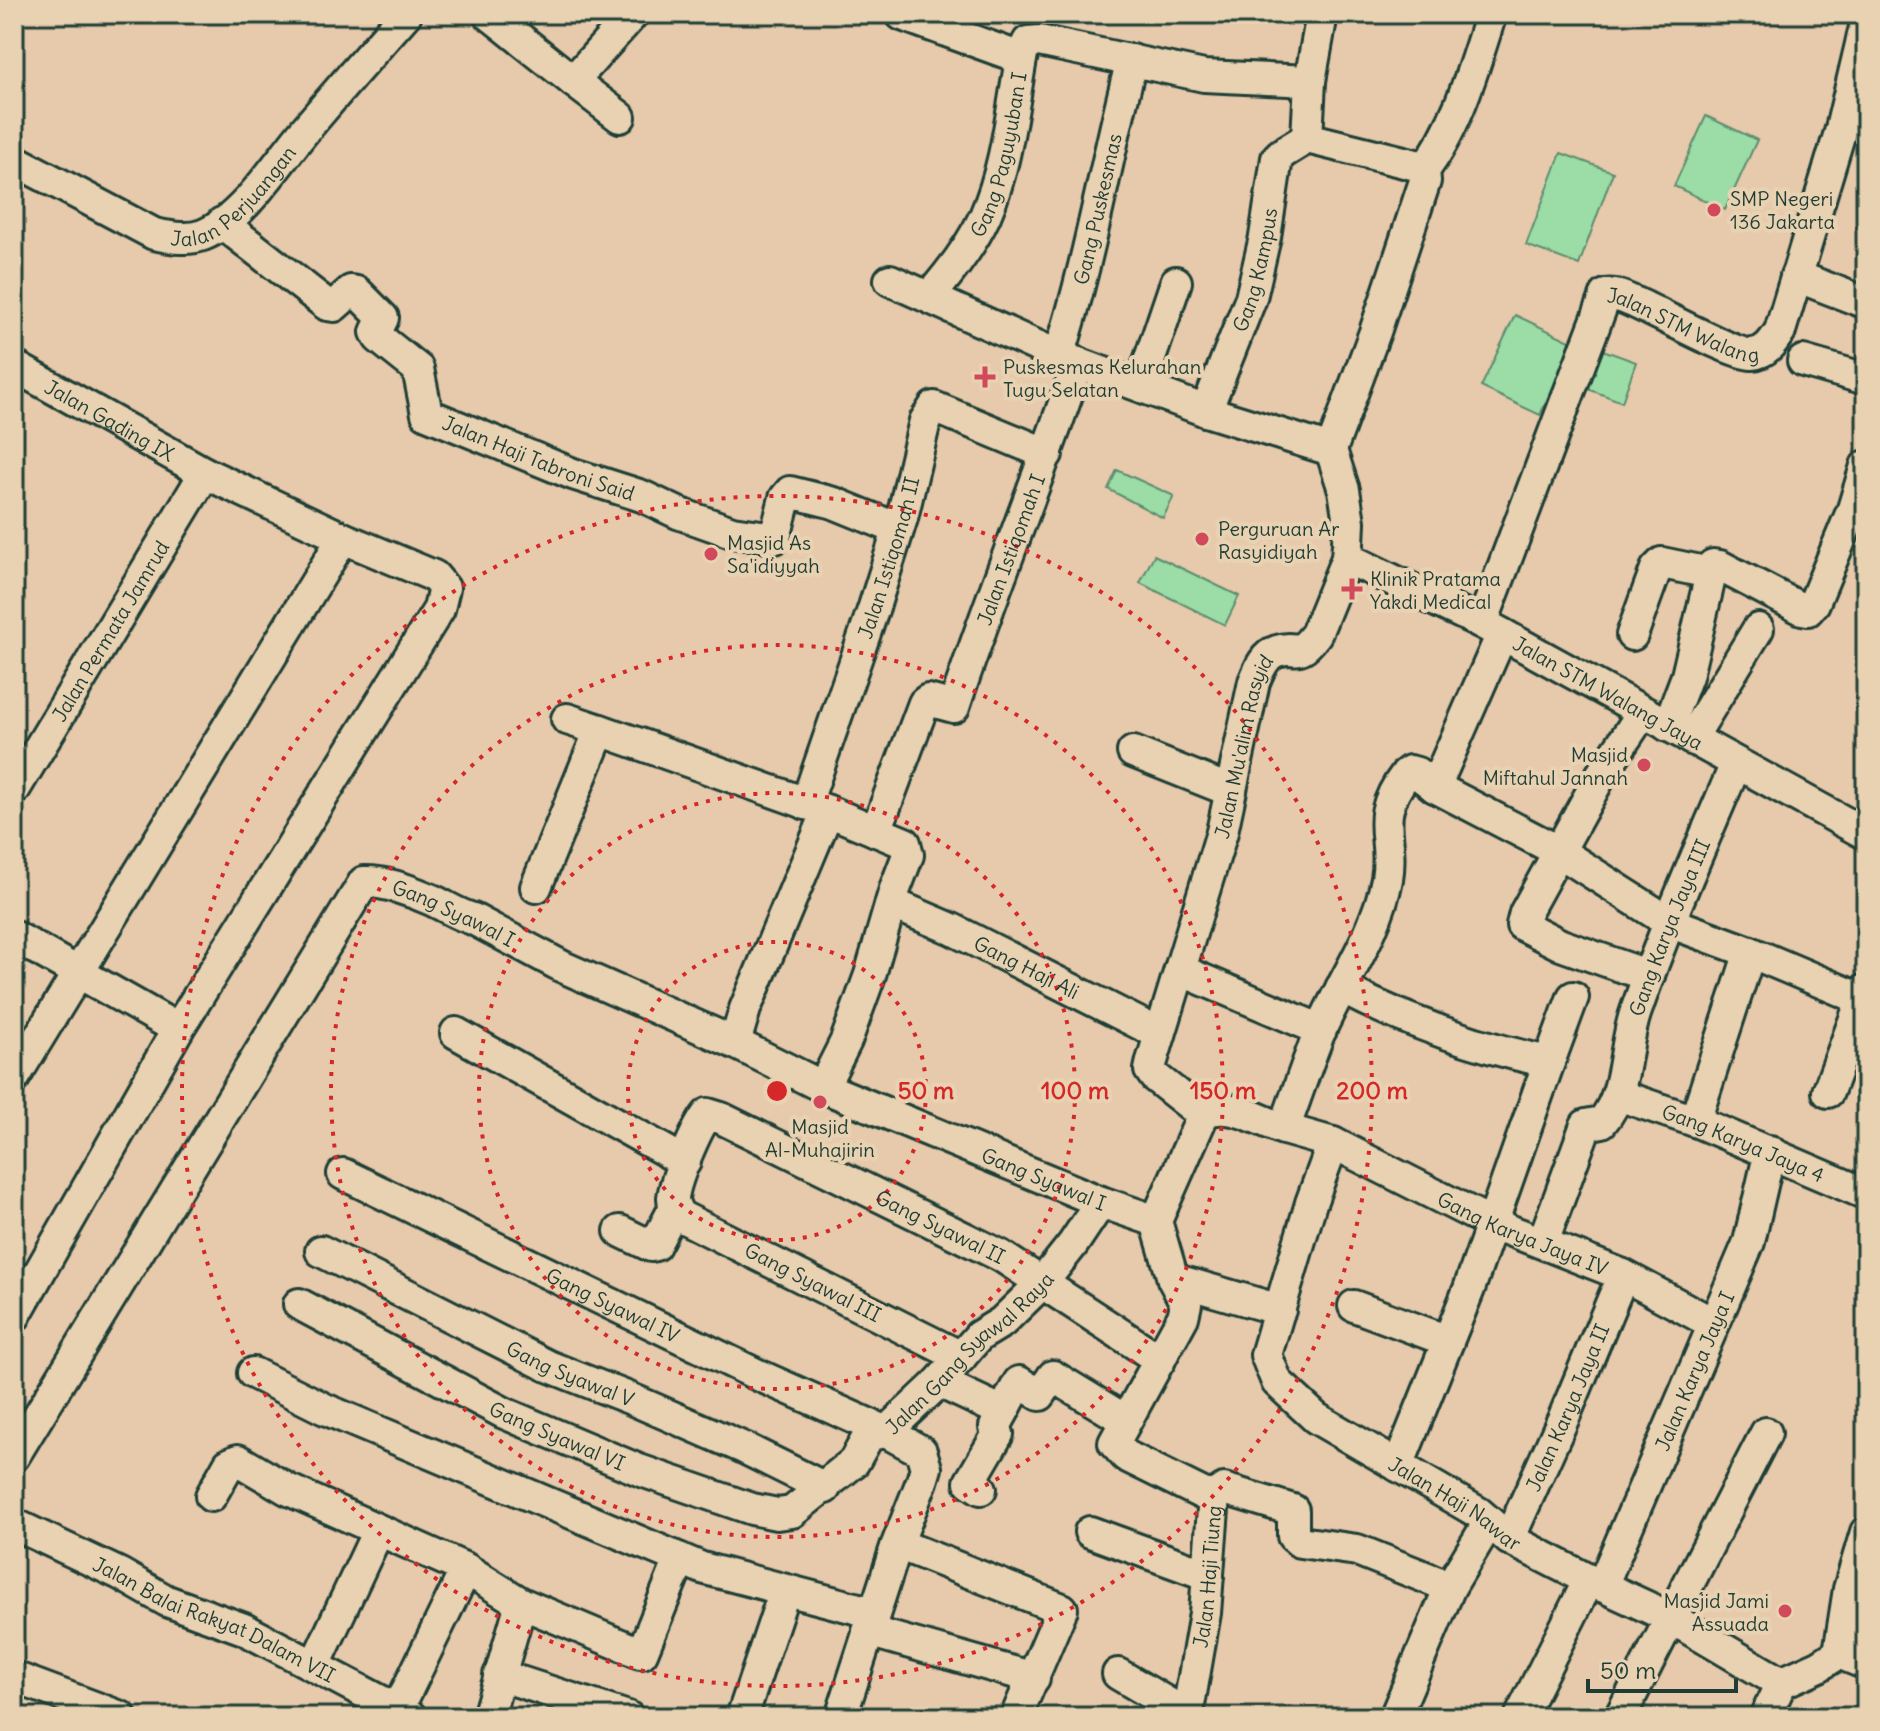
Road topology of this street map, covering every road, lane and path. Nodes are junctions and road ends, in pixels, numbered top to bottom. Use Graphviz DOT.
graph roads {
  1 [pos="406,14"];
  2 [pos="489,14"];
  3 [pos="633,14"];
  4 [pos="1322,14"];
  5 [pos="1491,14"];
  6 [pos="902,15"];
  7 [pos="1866,23"];
  8 [pos="1021,58"];
  9 [pos="1132,60"];
  10 [pos="573,81"];
  11 [pos="1310,81"];
  12 [pos="620,117"];
  13 [pos="1307,138"];
  14 [pos="14,160"];
  15 [pos="1424,170"];
  16 [pos="222,223"];
  17 [pos="1796,276"];
  18 [pos="890,280"];
  19 [pos="1176,282"];
  20 [pos="929,297"];
  21 [pos="1866,303"];
  22 [pos="1068,360"];
  23 [pos="1803,361"];
  24 [pos="14,366"];
  25 [pos="1866,379"];
  26 [pos="1141,385"];
  27 [pos="1206,411"];
  28 [pos="1331,450"];
  29 [pos="1047,454"];
  30 [pos="1866,466"];
  31 [pos="205,473"];
  32 [pos="1859,512"];
  33 [pos="898,529"];
  34 [pos="343,538"];
  35 [pos="1347,558"];
  36 [pos="1710,573"];
  37 [pos="1492,628"];
  38 [pos="1758,629"];
  39 [pos="1632,635"];
  40 [pos="567,719"];
  41 [pos="1667,726"];
  42 [pos="600,730"];
  43 [pos="1133,752"];
  44 [pos="1736,764"];
  45 [pos="1435,787"];
  46 [pos="14,790"];
  47 [pos="1231,791"];
  48 [pos="817,808"];
  49 [pos="876,831"];
  50 [pos="1866,834"];
  51 [pos="1558,851"];
  52 [pos="536,887"];
  53 [pos="891,903"];
  54 [pos="1669,922"];
  55 [pos="14,936"];
  56 [pos="1750,952"];
  57 [pos="1180,970"];
  58 [pos="78,971"];
  59 [pos="1649,976"];
  60 [pos="1341,988"];
  61 [pos="1864,996"];
  62 [pos="1573,997"];
  63 [pos="178,1029"];
  64 [pos="1321,1030"];
  65 [pos="456,1033"];
  66 [pos="1160,1034"];
  67 [pos="735,1043"];
  68 [pos="1549,1062"];
  69 [pos="14,1078"];
  70 [pos="823,1087"];
  71 [pos="1828,1092"];
  72 [pos="1618,1095"];
  73 [pos="1202,1113"];
  74 [pos="1695,1121"];
  75 [pos="1284,1129"];
  76 [pos="1333,1143"];
  77 [pos="1770,1151"];
  78 [pos="685,1162"];
  79 [pos="343,1174"];
  80 [pos="1866,1194"];
  81 [pos="1101,1202"];
  82 [pos="674,1204"];
  83 [pos="1156,1221"];
  84 [pos="1491,1223"];
  85 [pos="620,1231"];
  86 [pos="1543,1242"];
  87 [pos="321,1251"];
  88 [pos="1623,1275"];
  89 [pos="1173,1279"];
  90 [pos="1042,1283"];
  91 [pos="299,1304"];
  92 [pos="1354,1306"];
  93 [pos="1280,1310"];
  94 [pos="14,1317"];
  95 [pos="1714,1324"];
  96 [pos="1448,1341"];
  97 [pos="961,1357"];
  98 [pos="1160,1360"];
  99 [pos="253,1373"];
  100 [pos="939,1382"];
  101 [pos="1003,1412"];
  102 [pos="1125,1420"];
  103 [pos="886,1432"];
  104 [pos="1766,1433"];
  105 [pos="14,1456"];
  106 [pos="1398,1466"];
  107 [pos="825,1488"];
  108 [pos="981,1489"];
  109 [pos="211,1496"];
  110 [pos="1214,1496"];
  111 [pos="14,1524"];
  112 [pos="1499,1530"];
  113 [pos="378,1531"];
  114 [pos="1090,1532"];
  115 [pos="1866,1532"];
  116 [pos="898,1544"];
  117 [pos="680,1559"];
  118 [pos="466,1569"];
  119 [pos="1208,1575"];
  120 [pos="1596,1583"];
  121 [pos="1450,1587"];
  122 [pos="1866,1588"];
  123 [pos="785,1590"];
  124 [pos="521,1603"];
  125 [pos="1671,1618"];
  126 [pos="871,1622"];
  127 [pos="1849,1649"];
  128 [pos="315,1665"];
  129 [pos="1118,1674"];
  130 [pos="499,1675"];
  131 [pos="1034,1678"];
  132 [pos="1781,1683"];
  133 [pos="17,1685"];
  134 [pos="404,1714"];
  135 [pos="1188,1716"];
  136 [pos="121,1717"];
  137 [pos="488,1717"];
  138 [pos="628,1717"];
  139 [pos="742,1717"];
  140 [pos="841,1717"];
  141 [pos="1016,1717"];
  142 [pos="1395,1717"];
  143 [pos="1520,1717"];
  144 [pos="1620,1717"];
  145 [pos="1765,1717"];
  1 -- 16 [label="street, Jalan Perjuangan"];
  2 -- 10 [label="street"];
  3 -- 10 [label="street"];
  4 -- 11 [label="street"];
  5 -- 15 [label="street"];
  6 -- 8 [label="street"];
  7 -- 17 [label="street, Jalan STM Walang"];
  8 -- 9 [label="street, Gang Paguyuban I"];
  8 -- 20 [label="street, Gang Paguyuban I"];
  9 -- 11 [label="street, Gang Paguyuban I"];
  9 -- 22 [label="street, Gang Puskesmas"];
  10 -- 12 [label="street"];
  11 -- 13 [label="street"];
  13 -- 15 [label="street"];
  13 -- 27 [label="street, Gang Kampus"];
  14 -- 16 [label="street, Jalan Perjuangan"];
  15 -- 28 [label="street"];
  16 -- 33 [label="street, Jalan Haji Tabroni Said"];
  17 -- 21 [label="street"];
  17 -- 37 [label="street, Jalan STM Walang"];
  18 -- 20 [label="street"];
  19 -- 26 [label="street"];
  20 -- 22 [label="street"];
  22 -- 26 [label="street"];
  22 -- 29 [label="street, Jalan Istiqomah I"];
  23 -- 25 [label="street"];
  24 -- 31 [label="street, Jalan Gading IX"];
  26 -- 27 [label="street"];
  27 -- 28 [label="street"];
  28 -- 35 [label="street"];
  29 -- 33 [label="street, Jalan Istiqomah II"];
  29 -- 49 [label="street, Jalan Istiqomah I"];
  30 -- 32 [label="street"];
  31 -- 34 [label="street, Jalan Gading IX"];
  31 -- 46 [label="street, Jalan Permata Jamrud"];
  32 -- 36 [label="street"];
  33 -- 48 [label="street, Jalan Istiqomah II"];
  34 -- 58 [label="street"];
  34 -- 63 [label="street, Jalan Gading IX"];
  35 -- 37 [label="street, Jalan STM Walang Jaya"];
  35 -- 47 [label="street, Jalan Mu'alim Rasyid"];
  36 -- 39 [label="street"];
  36 -- 41 [label="street"];
  37 -- 41 [label="street, Jalan STM Walang Jaya"];
  37 -- 45 [label="street"];
  38 -- 41 [label="street"];
  40 -- 42 [label="street"];
  41 -- 44 [label="street, Jalan STM Walang Jaya"];
  41 -- 51 [label="street"];
  42 -- 48 [label="street"];
  42 -- 52 [label="street"];
  43 -- 47 [label="street"];
  44 -- 50 [label="street, Jalan STM Walang Jaya"];
  44 -- 54 [label="street, Gang Karya Jaya III"];
  45 -- 51 [label="street"];
  45 -- 60 [label="street"];
  47 -- 57 [label="street, Jalan Mu'alim Rasyid"];
  48 -- 49 [label="street"];
  48 -- 67 [label="street, Jalan Istiqomah II"];
  49 -- 53 [label="street"];
  51 -- 54 [label="street"];
  51 -- 59 [label="street"];
  53 -- 66 [label="street, Gang Haji Ali"];
  53 -- 70 [label="street"];
  54 -- 56 [label="street"];
  54 -- 59 [label="street, Gang Karya Jaya III"];
  55 -- 58 [label="street"];
  56 -- 61 [label="street"];
  56 -- 74 [label="street"];
  57 -- 64 [label="street"];
  57 -- 66 [label="street"];
  58 -- 63 [label="street"];
  58 -- 69 [label="street"];
  59 -- 72 [label="street, Gang Karya Jaya III"];
  60 -- 64 [label="street"];
  60 -- 68 [label="street"];
  61 -- 71 [label="street"];
  62 -- 68 [label="street"];
  63 -- 94 [label="street"];
  64 -- 75 [label="street"];
  65 -- 78 [label="street"];
  66 -- 73 [label="street"];
  67 -- 70 [label="street, Gang Syawal I"];
  67 -- 105 [label="street, Gang Syawal I"];
  68 -- 84 [label="street"];
  70 -- 81 [label="street, Gang Syawal I"];
  72 -- 74 [label="street, Gang Karya Jaya 4"];
  72 -- 86 [label="street"];
  73 -- 75 [label="street, Gang Karya Jaya IV"];
  73 -- 83 [label="street"];
  74 -- 77 [label="street, Gang Karya Jaya 4"];
  75 -- 76 [label="street, Gang Karya Jaya IV"];
  76 -- 84 [label="street, Gang Karya Jaya IV"];
  76 -- 93 [label="street, Jalan Haji Nawar"];
  77 -- 80 [label="street, Gang Karya Jaya 4"];
  77 -- 95 [label="street, Jalan Karya Jaya I"];
  78 -- 82 [label="street"];
  78 -- 90 [label="street, Gang Syawal II"];
  79 -- 103 [label="street, Gang Syawal IV"];
  81 -- 83 [label="street, Gang Syawal I"];
  81 -- 90 [label="street, Jalan Gang Syawal Raya"];
  82 -- 85 [label="street"];
  82 -- 97 [label="street, Gang Syawal III"];
  83 -- 89 [label="street, Jalan Haji Tiung"];
  84 -- 86 [label="street, Gang Karya Jaya IV"];
  84 -- 96 [label="street"];
  86 -- 88 [label="street, Gang Karya Jaya IV"];
  87 -- 107 [label="street, Gang Syawal V"];
  88 -- 95 [label="street, Gang Karya Jaya IV"];
  88 -- 112 [label="street, Jalan Karya Jaya II"];
  89 -- 93 [label="street"];
  89 -- 98 [label="street, Jalan Haji Tiung"];
  90 -- 97 [label="street, Jalan Gang Syawal Raya"];
  90 -- 98 [label="street, Gang Syawal II"];
  91 -- 107 [label="street, Gang Syawal VI"];
  92 -- 96 [label="street"];
  93 -- 106 [label="street, Jalan Haji Nawar"];
  95 -- 120 [label="street, Jalan Karya Jaya I"];
  96 -- 106 [label="street"];
  97 -- 100 [label="street, Jalan Gang Syawal Raya"];
  98 -- 102 [label="street, Jalan Haji Tiung"];
  99 -- 117 [label="street"];
  100 -- 101 [label="street"];
  100 -- 103 [label="street, Jalan Gang Syawal Raya"];
  101 -- 102 [label="street"];
  101 -- 108 [label="street"];
  102 -- 110 [label="street, Jalan Haji Tiung"];
  103 -- 107 [label="street, Jalan Gang Syawal Raya"];
  103 -- 116 [label="street, Gang Syawal IV"];
  104 -- 125 [label="street"];
  106 -- 112 [label="street, Jalan Haji Nawar"];
  109 -- 113 [label="street"];
  110 -- 119 [label="street, Jalan Haji Tiung"];
  110 -- 121 [label="street"];
  111 -- 128 [label="street, Jalan Balai Rakyat Dalam VII"];
  112 -- 120 [label="street, Jalan Haji Nawar"];
  112 -- 121 [label="street, Jalan Karya Jaya II"];
  113 -- 118 [label="street"];
  113 -- 128 [label="street"];
  114 -- 119 [label="street"];
  115 -- 127 [label="street"];
  116 -- 126 [label="street, Gang Syawal IV"];
  116 -- 131 [label="street"];
  117 -- 123 [label="street"];
  117 -- 124 [label="street"];
  118 -- 124 [label="street"];
  118 -- 134 [label="street"];
  119 -- 135 [label="street, Jalan Haji Tiung"];
  120 -- 125 [label="street, Jalan Haji Nawar"];
  120 -- 143 [label="street, Jalan Karya Jaya I"];
  121 -- 142 [label="street, Jalan Karya Jaya II"];
  122 -- 127 [label="street"];
  123 -- 126 [label="street"];
  123 -- 139 [label="street"];
  124 -- 130 [label="street"];
  125 -- 132 [label="street, Jalan Haji Nawar"];
  125 -- 144 [label="street"];
  126 -- 131 [label="street"];
  126 -- 140 [label="street, Gang Syawal IV"];
  127 -- 132 [label="street"];
  128 -- 134 [label="street, Jalan Balai Rakyat Dalam VII"];
  129 -- 135 [label="street"];
  130 -- 137 [label="street"];
  130 -- 138 [label="street"];
  131 -- 141 [label="street"];
  132 -- 145 [label="street"];
  133 -- 136 [label="street"];
}
